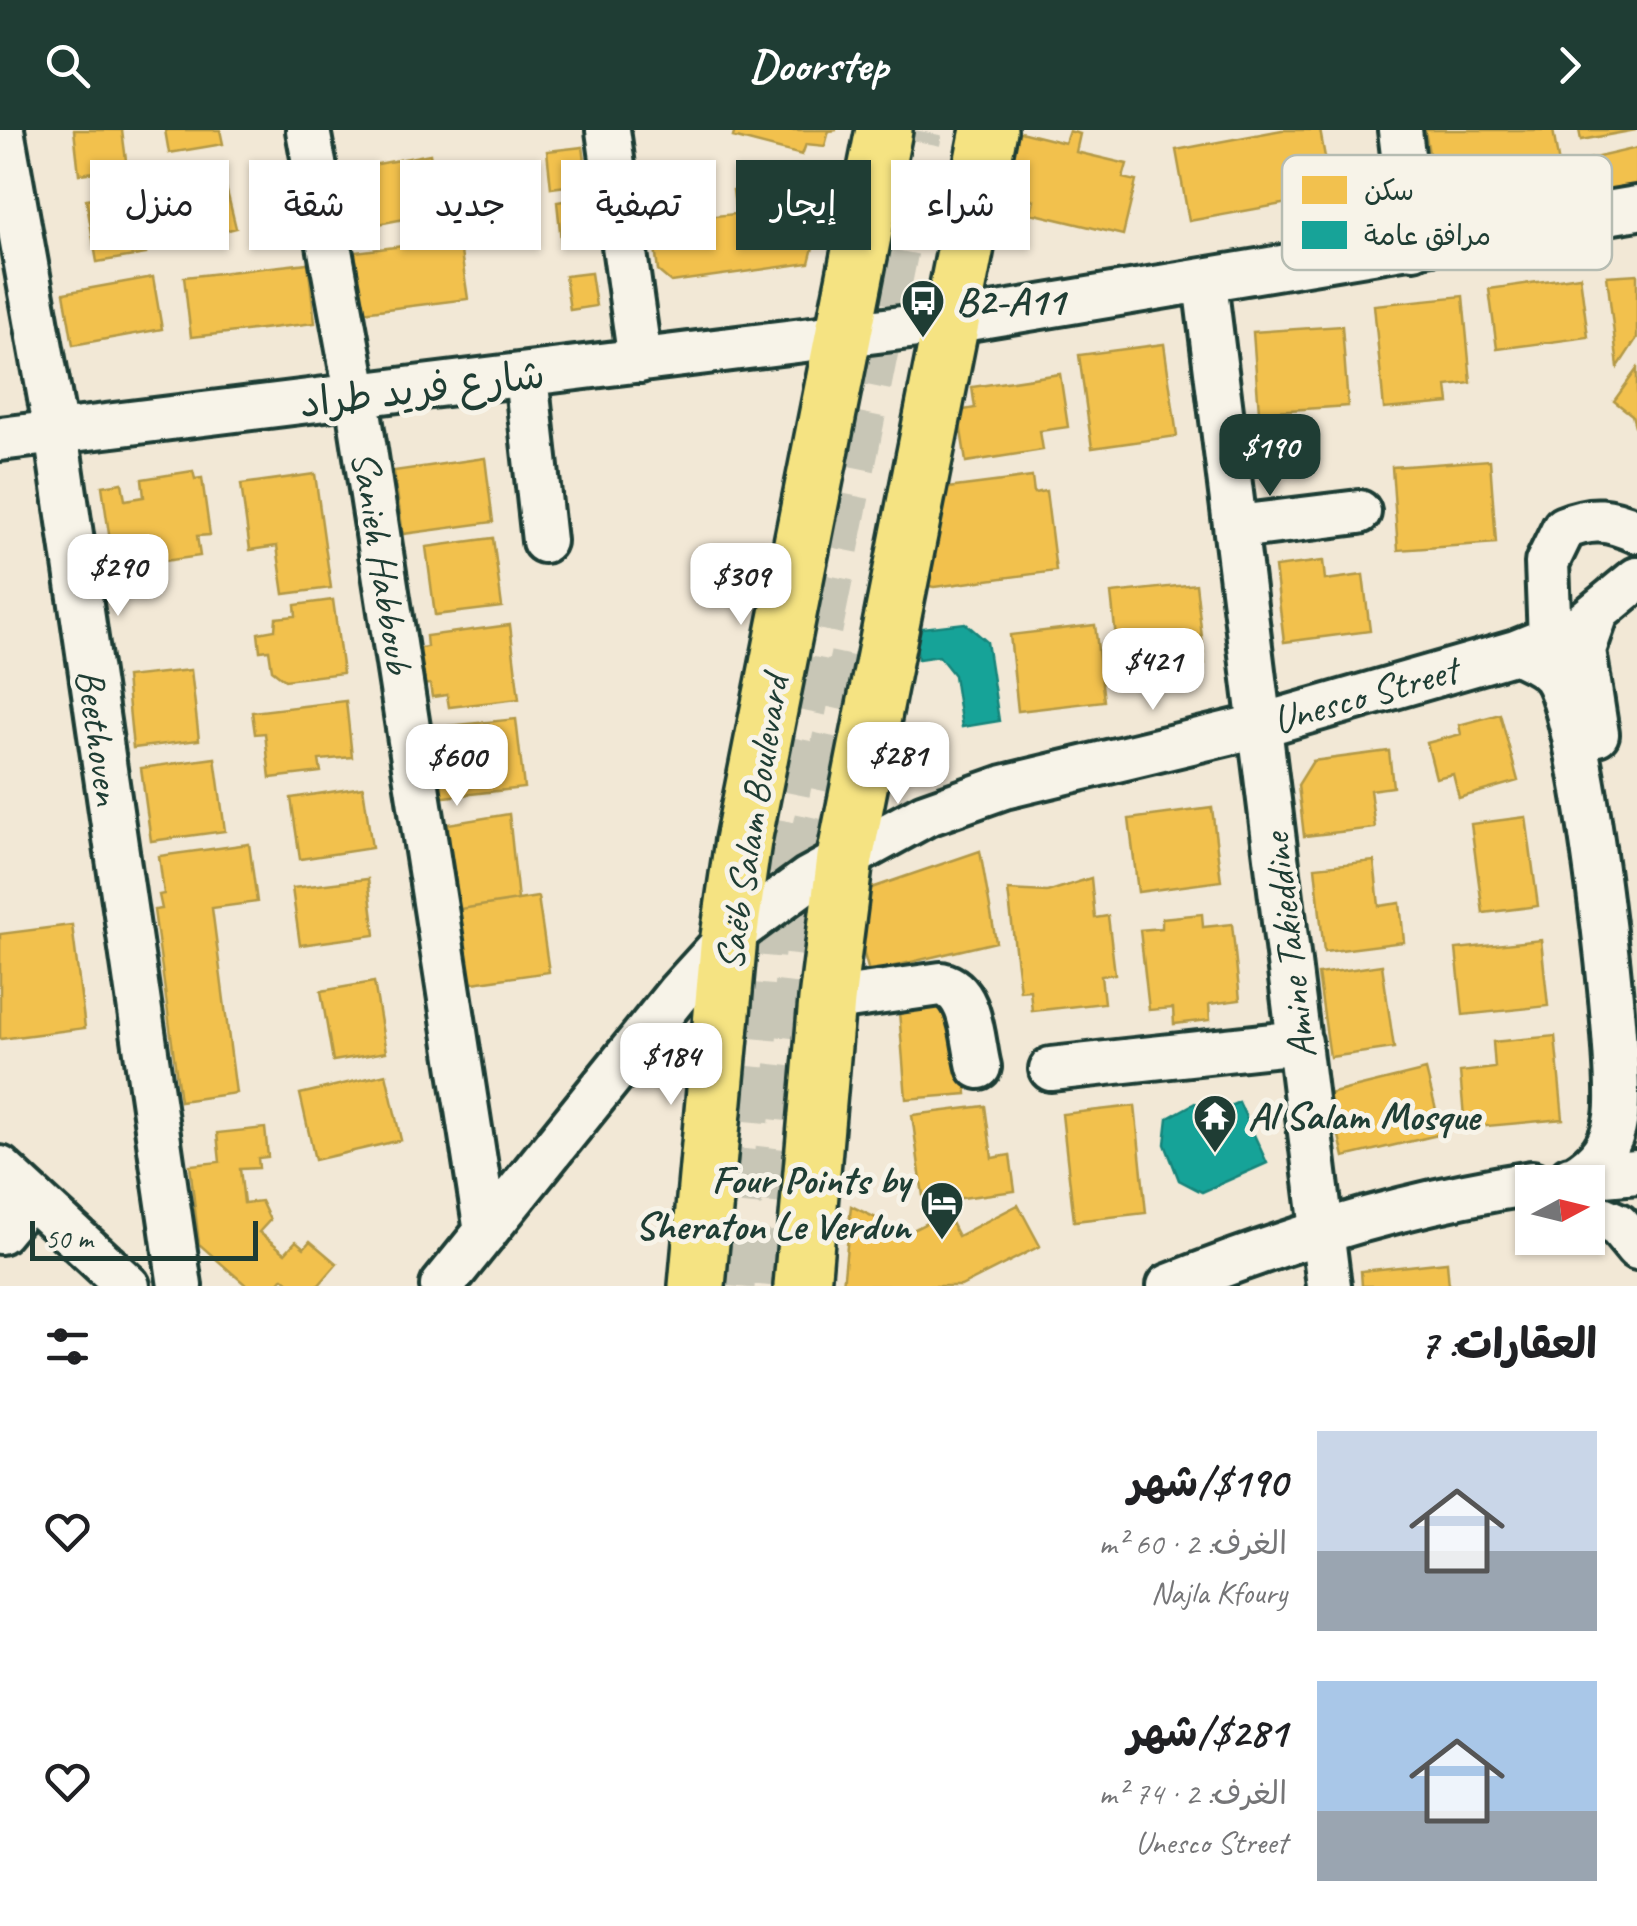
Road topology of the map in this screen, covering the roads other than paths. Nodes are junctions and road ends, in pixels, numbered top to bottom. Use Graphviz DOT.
graph roads {
  1 [pos="2,130"];
  2 [pos="308,130"];
  3 [pos="608,130"];
  4 [pos="884,130"];
  5 [pos="989,130"];
  6 [pos="1400,130"];
  7 [pos="1403,155"];
  8 [pos="1637,208"];
  9 [pos="1612,212"];
  10 [pos="1282,269"];
  11 [pos="1206,282"];
  12 [pos="950,322"];
  13 [pos="843,334"];
  14 [pos="640,361"];
  15 [pos="526,376"];
  16 [pos="357,398"];
  17 [pos="56,432"];
  18 [pos="0,439"];
  19 [pos="1358,512"];
  20 [pos="1236,528"];
  21 [pos="1637,531"];
  22 [pos="544,541"];
  23 [pos="1637,579"];
  24 [pos="1597,613"];
  25 [pos="1533,646"];
  26 [pos="1262,725"];
  27 [pos="845,858"];
  28 [pos="729,937"];
  29 [pos="827,1000"];
  30 [pos="1300,1042"];
  31 [pos="979,1067"];
  32 [pos="1051,1068"];
  33 [pos="1637,1070"];
  34 [pos="1593,1165"];
  35 [pos="1637,1172"];
  36 [pos="1605,1179"];
  37 [pos="15,1182"];
  38 [pos="1515,1195"];
  39 [pos="1515,1211"];
  40 [pos="1386,1212"];
  41 [pos="1605,1217"];
  42 [pos="1322,1230"];
  43 [pos="0,1232"];
  44 [pos="486,1232"];
  45 [pos="1637,1248"];
  46 [pos="128,1286"];
  47 [pos="180,1286"];
  48 [pos="442,1286"];
  49 [pos="697,1286"];
  50 [pos="802,1286"];
  51 [pos="1169,1286"];
  52 [pos="1329,1286"];
  1 -- 17 [label="street, Beethoven"];
  2 -- 16 [label="street, Sanieh Habboub"];
  3 -- 14 [label="street"];
  4 -- 13 [label="main road, Saëb Salam Boulevard"];
  5 -- 12 [label="main road"];
  6 -- 7 [label="street"];
  8 -- 9 [label="street, شارع فريد طراد"];
  10 -- 11 [label="street, شارع فريد طراد"];
  11 -- 12 [label="street, شارع فريد طراد"];
  11 -- 20 [label="street, Amine Takieddine"];
  12 -- 13 [label="street, شارع فريد طراد"];
  12 -- 27 [label="main road"];
  13 -- 14 [label="street, شارع فريد طراد"];
  13 -- 28 [label="main road, Saëb Salam Boulevard"];
  14 -- 15 [label="street, شارع فريد طراد"];
  15 -- 16 [label="street, شارع فريد طراد"];
  15 -- 22 [label="street"];
  16 -- 17 [label="street, شارع فريد طراد"];
  16 -- 44 [label="street, Sanieh Habboub"];
  17 -- 18 [label="street, شارع فريد طراد"];
  17 -- 47 [label="street, Beethoven"];
  19 -- 20 [label="street"];
  20 -- 26 [label="street, Amine Takieddine"];
  21 -- 25 [label="street"];
  23 -- 24 [label="street, Unesco Street"];
  24 -- 25 [label="street, Unesco Street"];
  24 -- 33 [label="street"];
  25 -- 26 [label="street, Unesco Street"];
  25 -- 34 [label="street"];
  26 -- 27 [label="street, Unesco Street"];
  26 -- 30 [label="street, Amine Takieddine"];
  27 -- 28 [label="street, Unesco Street"];
  27 -- 29 [label="main road"];
  28 -- 44 [label="street, Unesco Street"];
  28 -- 49 [label="main road, Saëb Salam Boulevard"];
  29 -- 31 [label="street"];
  29 -- 50 [label="main road"];
  30 -- 32 [label="street"];
  30 -- 42 [label="street, Amine Takieddine"];
  35 -- 36 [label="street"];
  37 -- 43 [label="street"];
  37 -- 46 [label="street"];
  38 -- 40 [label="street"];
  39 -- 40 [label="street"];
  40 -- 42 [label="street"];
  41 -- 45 [label="street"];
  42 -- 51 [label="street"];
  42 -- 52 [label="street, Amine Takieddine"];
  44 -- 48 [label="street, Unesco Street"];
}
